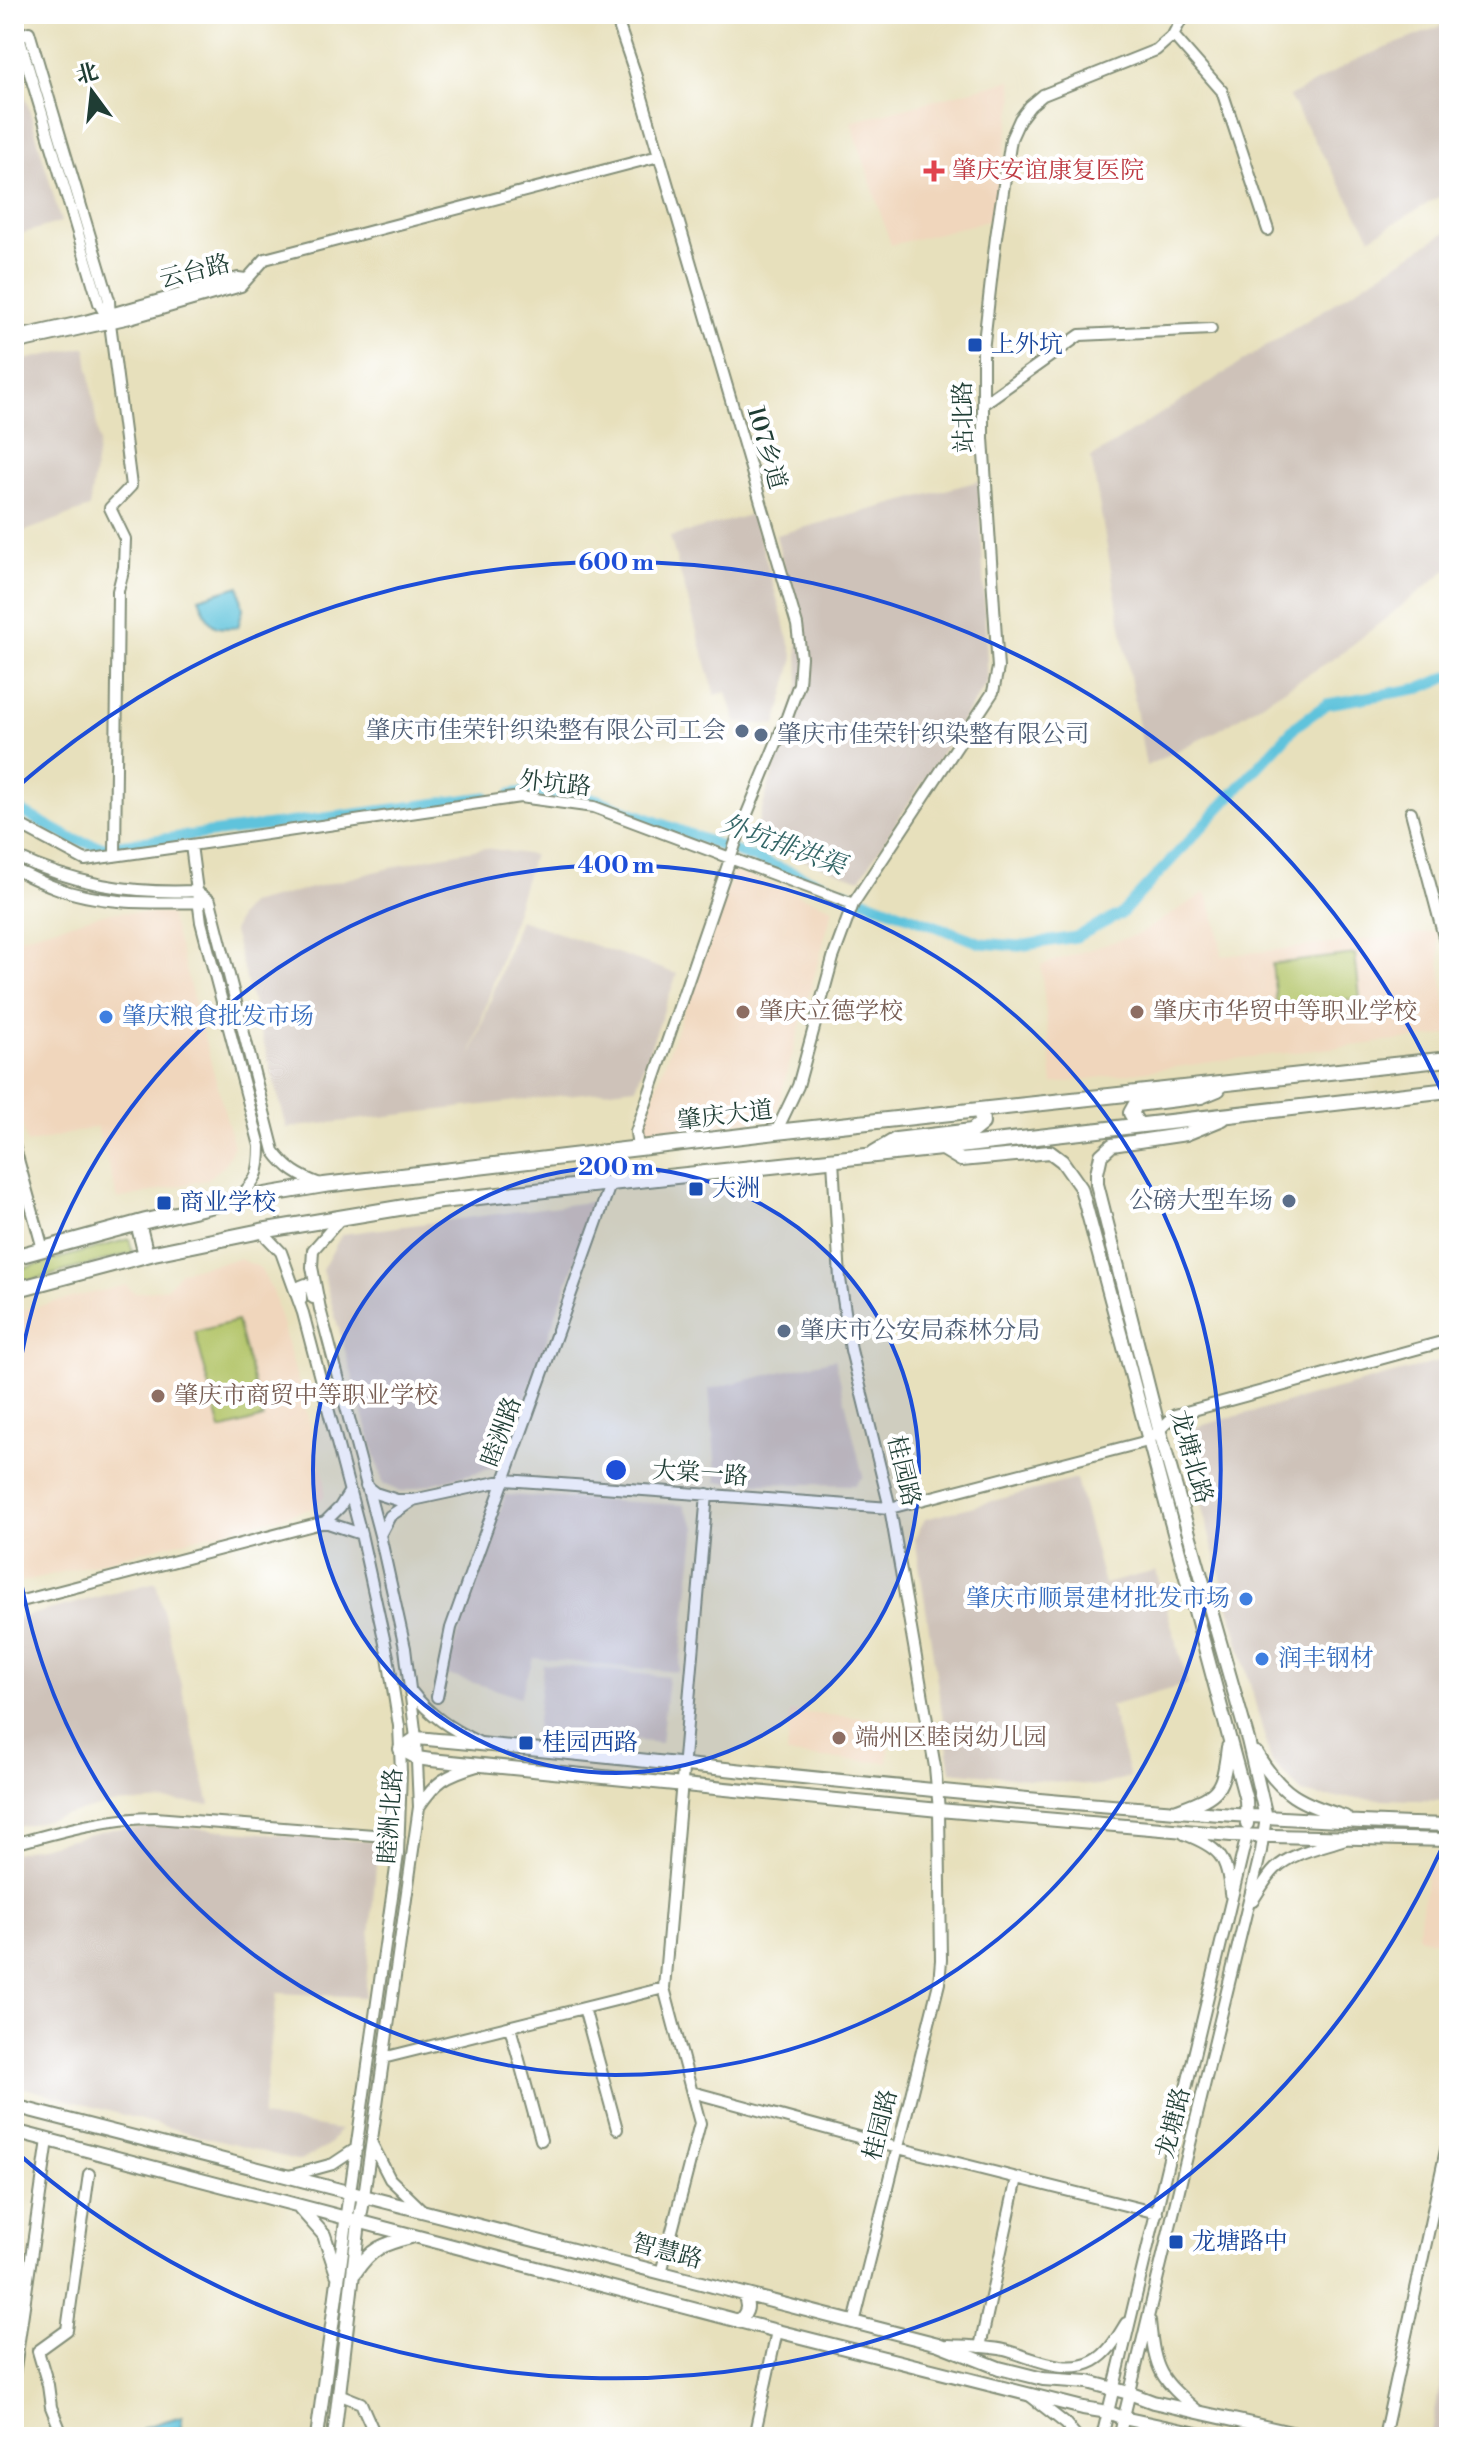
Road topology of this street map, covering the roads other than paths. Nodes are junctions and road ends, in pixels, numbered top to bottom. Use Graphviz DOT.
graph roads {
  1 [pos="615,14"];
  2 [pos="1181,14"];
  3 [pos="1173,35"];
  4 [pos="659,156"];
  5 [pos="1268,230"];
  6 [pos="109,318"];
  7 [pos="1211,329"];
  8 [pos="14,337"];
  9 [pos="14,344"];
  10 [pos="983,404"];
  11 [pos="1411,812"];
  12 [pos="14,822"];
  13 [pos="191,845"];
  14 [pos="14,856"];
  15 [pos="115,856"];
  16 [pos="730,858"];
  17 [pos="14,869"];
  18 [pos="197,896"];
  19 [pos="853,904"];
  20 [pos="1449,956"];
  21 [pos="1449,1059"];
  22 [pos="1229,1083"];
  23 [pos="1449,1090"];
  24 [pos="981,1110"];
  25 [pos="1237,1113"];
  26 [pos="1138,1125"];
  27 [pos="776,1132"];
  28 [pos="14,1145"];
  29 [pos="941,1148"];
  30 [pos="638,1149"];
  31 [pos="870,1156"];
  32 [pos="833,1160"];
  33 [pos="611,1182"];
  34 [pos="324,1185"];
  35 [pos="235,1200"];
  36 [pos="343,1217"];
  37 [pos="138,1223"];
  38 [pos="261,1231"];
  39 [pos="43,1249"];
  40 [pos="146,1255"];
  41 [pos="14,1257"];
  42 [pos="14,1290"];
  43 [pos="320,1309"];
  44 [pos="303,1313"];
  45 [pos="1449,1340"];
  46 [pos="1159,1429"];
  47 [pos="1148,1441"];
  48 [pos="506,1480"];
  49 [pos="366,1486"];
  50 [pos="350,1491"];
  51 [pos="707,1494"];
  52 [pos="413,1500"];
  53 [pos="890,1508"];
  54 [pos="325,1522"];
  55 [pos="361,1534"];
  56 [pos="380,1535"];
  57 [pos="14,1603"];
  58 [pos="412,1691"];
  59 [pos="437,1697"];
  60 [pos="416,1738"];
  61 [pos="1229,1739"];
  62 [pos="1248,1740"];
  63 [pos="480,1743"];
  64 [pos="400,1749"];
  65 [pos="417,1758"];
  66 [pos="481,1765"];
  67 [pos="683,1765"];
  68 [pos="681,1785"];
  69 [pos="937,1792"];
  70 [pos="419,1807"];
  71 [pos="939,1810"];
  72 [pos="1171,1812"];
  73 [pos="1247,1816"];
  74 [pos="1266,1817"];
  75 [pos="1362,1823"];
  76 [pos="1449,1825"];
  77 [pos="1170,1829"];
  78 [pos="1247,1835"];
  79 [pos="1264,1836"];
  80 [pos="1353,1836"];
  81 [pos="399,1837"];
  82 [pos="1449,1840"];
  83 [pos="14,1844"];
  84 [pos="1230,1909"];
  85 [pos="1247,1909"];
  86 [pos="664,1988"];
  87 [pos="584,2008"];
  88 [pos="510,2027"];
  89 [pos="383,2058"];
  90 [pos="692,2092"];
  91 [pos="16,2106"];
  92 [pos="617,2129"];
  93 [pos="14,2131"];
  94 [pos="1449,2136"];
  95 [pos="48,2140"];
  96 [pos="541,2140"];
  97 [pos="372,2144"];
  98 [pos="357,2148"];
  99 [pos="898,2148"];
  100 [pos="89,2174"];
  101 [pos="288,2176"];
  102 [pos="1017,2178"];
  103 [pos="350,2192"];
  104 [pos="364,2196"];
  105 [pos="298,2206"];
  106 [pos="423,2211"];
  107 [pos="1157,2213"];
  108 [pos="353,2220"];
  109 [pos="414,2236"];
  110 [pos="661,2273"];
  111 [pos="353,2275"];
  112 [pos="338,2278"];
  113 [pos="744,2295"];
  114 [pos="1148,2310"];
  115 [pos="1132,2315"];
  116 [pos="739,2321"];
  117 [pos="854,2323"];
  118 [pos="777,2331"];
  119 [pos="938,2344"];
  120 [pos="980,2347"];
  121 [pos="14,2375"];
  122 [pos="1114,2389"];
  123 [pos="1129,2393"];
  124 [pos="1027,2394"];
  125 [pos="341,2395"];
  126 [pos="1108,2412"];
  127 [pos="1200,2412"];
  128 [pos="1123,2418"];
  129 [pos="63,2437"];
  130 [pos="317,2437"];
  131 [pos="334,2437"];
  132 [pos="376,2437"];
  133 [pos="754,2437"];
  134 [pos="1077,2437"];
  135 [pos="1102,2437"];
  136 [pos="1119,2437"];
  137 [pos="1211,2437"];
  138 [pos="1309,2437"];
  139 [pos="1384,2437"];
  1 -- 4 [label="street, 107乡道"];
  2 -- 3 [label="street"];
  3 -- 5 [label="street"];
  3 -- 10 [label="street, 站北路"];
  4 -- 6 [label="street, 云台路"];
  4 -- 16 [label="street, 107乡道"];
  6 -- 6 [label="street"];
  6 -- 8 [label="street, 云台路"];
  6 -- 9 [label="street, 云台路"];
  6 -- 15 [label="street"];
  7 -- 10 [label="street"];
  10 -- 19 [label="street, 站北路"];
  11 -- 20 [label="street"];
  12 -- 15 [label="street, 外坑路"];
  13 -- 15 [label="street, 外坑路"];
  13 -- 16 [label="street, 外坑路"];
  13 -- 18 [label="street"];
  14 -- 18 [label="street"];
  16 -- 19 [label="street, 外坑路"];
  16 -- 30 [label="street, 107乡道"];
  17 -- 18 [label="street"];
  18 -- 34 [label="street"];
  18 -- 35 [label="street"];
  19 -- 27 [label="street"];
  21 -- 22 [label="highway, 肇庆大道"];
  22 -- 24 [label="highway, 肇庆大道"];
  22 -- 26 [label="highway"];
  23 -- 25 [label="highway"];
  24 -- 27 [label="highway, 肇庆大道"];
  24 -- 31 [label="highway"];
  25 -- 26 [label="highway"];
  25 -- 46 [label="main road, 龙塘北路"];
  26 -- 29 [label="highway"];
  27 -- 30 [label="highway, 肇庆大道"];
  28 -- 39 [label="street"];
  29 -- 31 [label="highway"];
  29 -- 47 [label="main road, 龙塘北路"];
  30 -- 34 [label="highway, 肇庆大道"];
  31 -- 32 [label="highway"];
  32 -- 33 [label="highway"];
  32 -- 53 [label="street, 桂园路"];
  33 -- 36 [label="highway"];
  33 -- 48 [label="street, 睦洲路"];
  34 -- 35 [label="highway, 肇庆大道"];
  35 -- 37 [label="highway, 肇庆大道"];
  36 -- 38 [label="highway"];
  36 -- 43 [label="street, 睦洲北路"];
  37 -- 39 [label="highway, 肇庆大道"];
  37 -- 40 [label="highway"];
  38 -- 40 [label="highway"];
  38 -- 44 [label="street, 睦洲北路"];
  39 -- 41 [label="highway, 肇庆大道"];
  40 -- 42 [label="highway"];
  43 -- 44 [label="street"];
  43 -- 49 [label="street, 睦洲北路"];
  44 -- 50 [label="street, 睦洲北路"];
  45 -- 46 [label="street"];
  46 -- 47 [label="street"];
  46 -- 62 [label="main road, 龙塘北路"];
  47 -- 53 [label="street, 大棠一路"];
  47 -- 61 [label="main road, 龙塘北路"];
  48 -- 51 [label="street, 大棠一路"];
  48 -- 52 [label="street, 大棠一路"];
  48 -- 59 [label="street, 睦洲路"];
  49 -- 52 [label="street"];
  49 -- 56 [label="street, 睦洲北路"];
  50 -- 54 [label="street"];
  50 -- 55 [label="street, 睦洲北路"];
  51 -- 53 [label="street, 大棠一路"];
  51 -- 67 [label="street"];
  52 -- 56 [label="street"];
  53 -- 69 [label="street, 桂园路"];
  54 -- 55 [label="street"];
  54 -- 57 [label="street"];
  55 -- 64 [label="street, 睦洲北路"];
  56 -- 58 [label="street, 睦洲北路"];
  58 -- 60 [label="street, 睦洲北路"];
  58 -- 63 [label="street"];
  60 -- 63 [label="main road"];
  60 -- 64 [label="main road"];
  60 -- 65 [label="street, 睦洲北路"];
  61 -- 72 [label="main road"];
  61 -- 73 [label="main road, 龙塘北路"];
  62 -- 74 [label="main road"];
  62 -- 75 [label="main road"];
  63 -- 67 [label="main road"];
  64 -- 65 [label="main road"];
  64 -- 81 [label="street, 睦洲北路"];
  65 -- 66 [label="main road"];
  65 -- 70 [label="street, 睦洲北路"];
  66 -- 68 [label="main road"];
  66 -- 70 [label="street"];
  67 -- 68 [label="street"];
  67 -- 69 [label="main road"];
  68 -- 71 [label="main road"];
  68 -- 86 [label="street"];
  69 -- 71 [label="street, 桂园路"];
  69 -- 72 [label="main road"];
  70 -- 89 [label="street, 睦洲北路"];
  71 -- 77 [label="main road"];
  71 -- 99 [label="street, 桂园路"];
  72 -- 73 [label="main road"];
  73 -- 74 [label="main road"];
  73 -- 78 [label="main road, 龙塘北路"];
  74 -- 75 [label="main road"];
  74 -- 79 [label="street, 龙塘路"];
  75 -- 76 [label="main road"];
  77 -- 78 [label="main road"];
  77 -- 84 [label="street"];
  78 -- 79 [label="main road"];
  78 -- 84 [label="street"];
  79 -- 80 [label="main road"];
  79 -- 85 [label="street, 龙塘路"];
  80 -- 82 [label="main road"];
  80 -- 85 [label="street"];
  81 -- 83 [label="street"];
  81 -- 98 [label="street, 睦洲北路"];
  84 -- 107 [label="street"];
  85 -- 114 [label="street, 龙塘路"];
  86 -- 87 [label="street"];
  86 -- 90 [label="street"];
  87 -- 88 [label="street"];
  87 -- 92 [label="street"];
  88 -- 89 [label="street"];
  88 -- 96 [label="street"];
  89 -- 97 [label="street, 睦洲北路"];
  90 -- 99 [label="street"];
  90 -- 110 [label="street"];
  91 -- 93 [label="main road"];
  91 -- 101 [label="main road, 智慧路"];
  93 -- 95 [label="main road, 智慧路"];
  94 -- 139 [label="street"];
  95 -- 105 [label="main road, 智慧路"];
  95 -- 121 [label="street"];
  97 -- 104 [label="street, 睦洲北路"];
  97 -- 106 [label="street"];
  98 -- 101 [label="street"];
  98 -- 103 [label="street, 睦洲北路"];
  99 -- 102 [label="street"];
  99 -- 117 [label="street, 桂园路"];
  100 -- 129 [label="street"];
  101 -- 103 [label="main road, 智慧路"];
  102 -- 107 [label="street"];
  102 -- 120 [label="street"];
  103 -- 104 [label="main road, 智慧路"];
  103 -- 108 [label="main road, 睦洲北路"];
  104 -- 106 [label="main road, 智慧路"];
  104 -- 108 [label="main road, 睦洲北路"];
  105 -- 108 [label="main road, 智慧路"];
  105 -- 112 [label="main road"];
  106 -- 110 [label="main road, 智慧路"];
  107 -- 115 [label="street"];
  108 -- 109 [label="main road, 智慧路"];
  108 -- 111 [label="main road, 睦洲北路"];
  108 -- 112 [label="main road, 睦洲北路"];
  109 -- 111 [label="main road"];
  109 -- 116 [label="main road, 智慧路"];
  110 -- 113 [label="main road, 智慧路"];
  111 -- 125 [label="main road, 睦洲北路"];
  112 -- 130 [label="main road, 睦洲北路"];
  113 -- 116 [label="main road"];
  113 -- 117 [label="main road, 智慧路"];
  114 -- 123 [label="street, 龙塘路"];
  114 -- 127 [label="street"];
  115 -- 120 [label="street"];
  115 -- 122 [label="street"];
  116 -- 118 [label="main road, 智慧路"];
  117 -- 119 [label="main road, 智慧路"];
  118 -- 124 [label="main road, 智慧路"];
  118 -- 133 [label="street"];
  119 -- 120 [label="street"];
  119 -- 122 [label="main road, 智慧路"];
  122 -- 123 [label="main road, 智慧路"];
  122 -- 126 [label="street"];
  123 -- 127 [label="main road, 智慧路"];
  123 -- 128 [label="street, 龙塘路"];
  124 -- 126 [label="main road, 智慧路"];
  124 -- 134 [label="street"];
  125 -- 131 [label="main road, 睦洲北路"];
  125 -- 132 [label="street"];
  126 -- 128 [label="main road, 智慧路"];
  126 -- 135 [label="street"];
  127 -- 138 [label="main road, 智慧路"];
  128 -- 136 [label="street, 龙塘路"];
  128 -- 137 [label="main road, 智慧路"];
}
